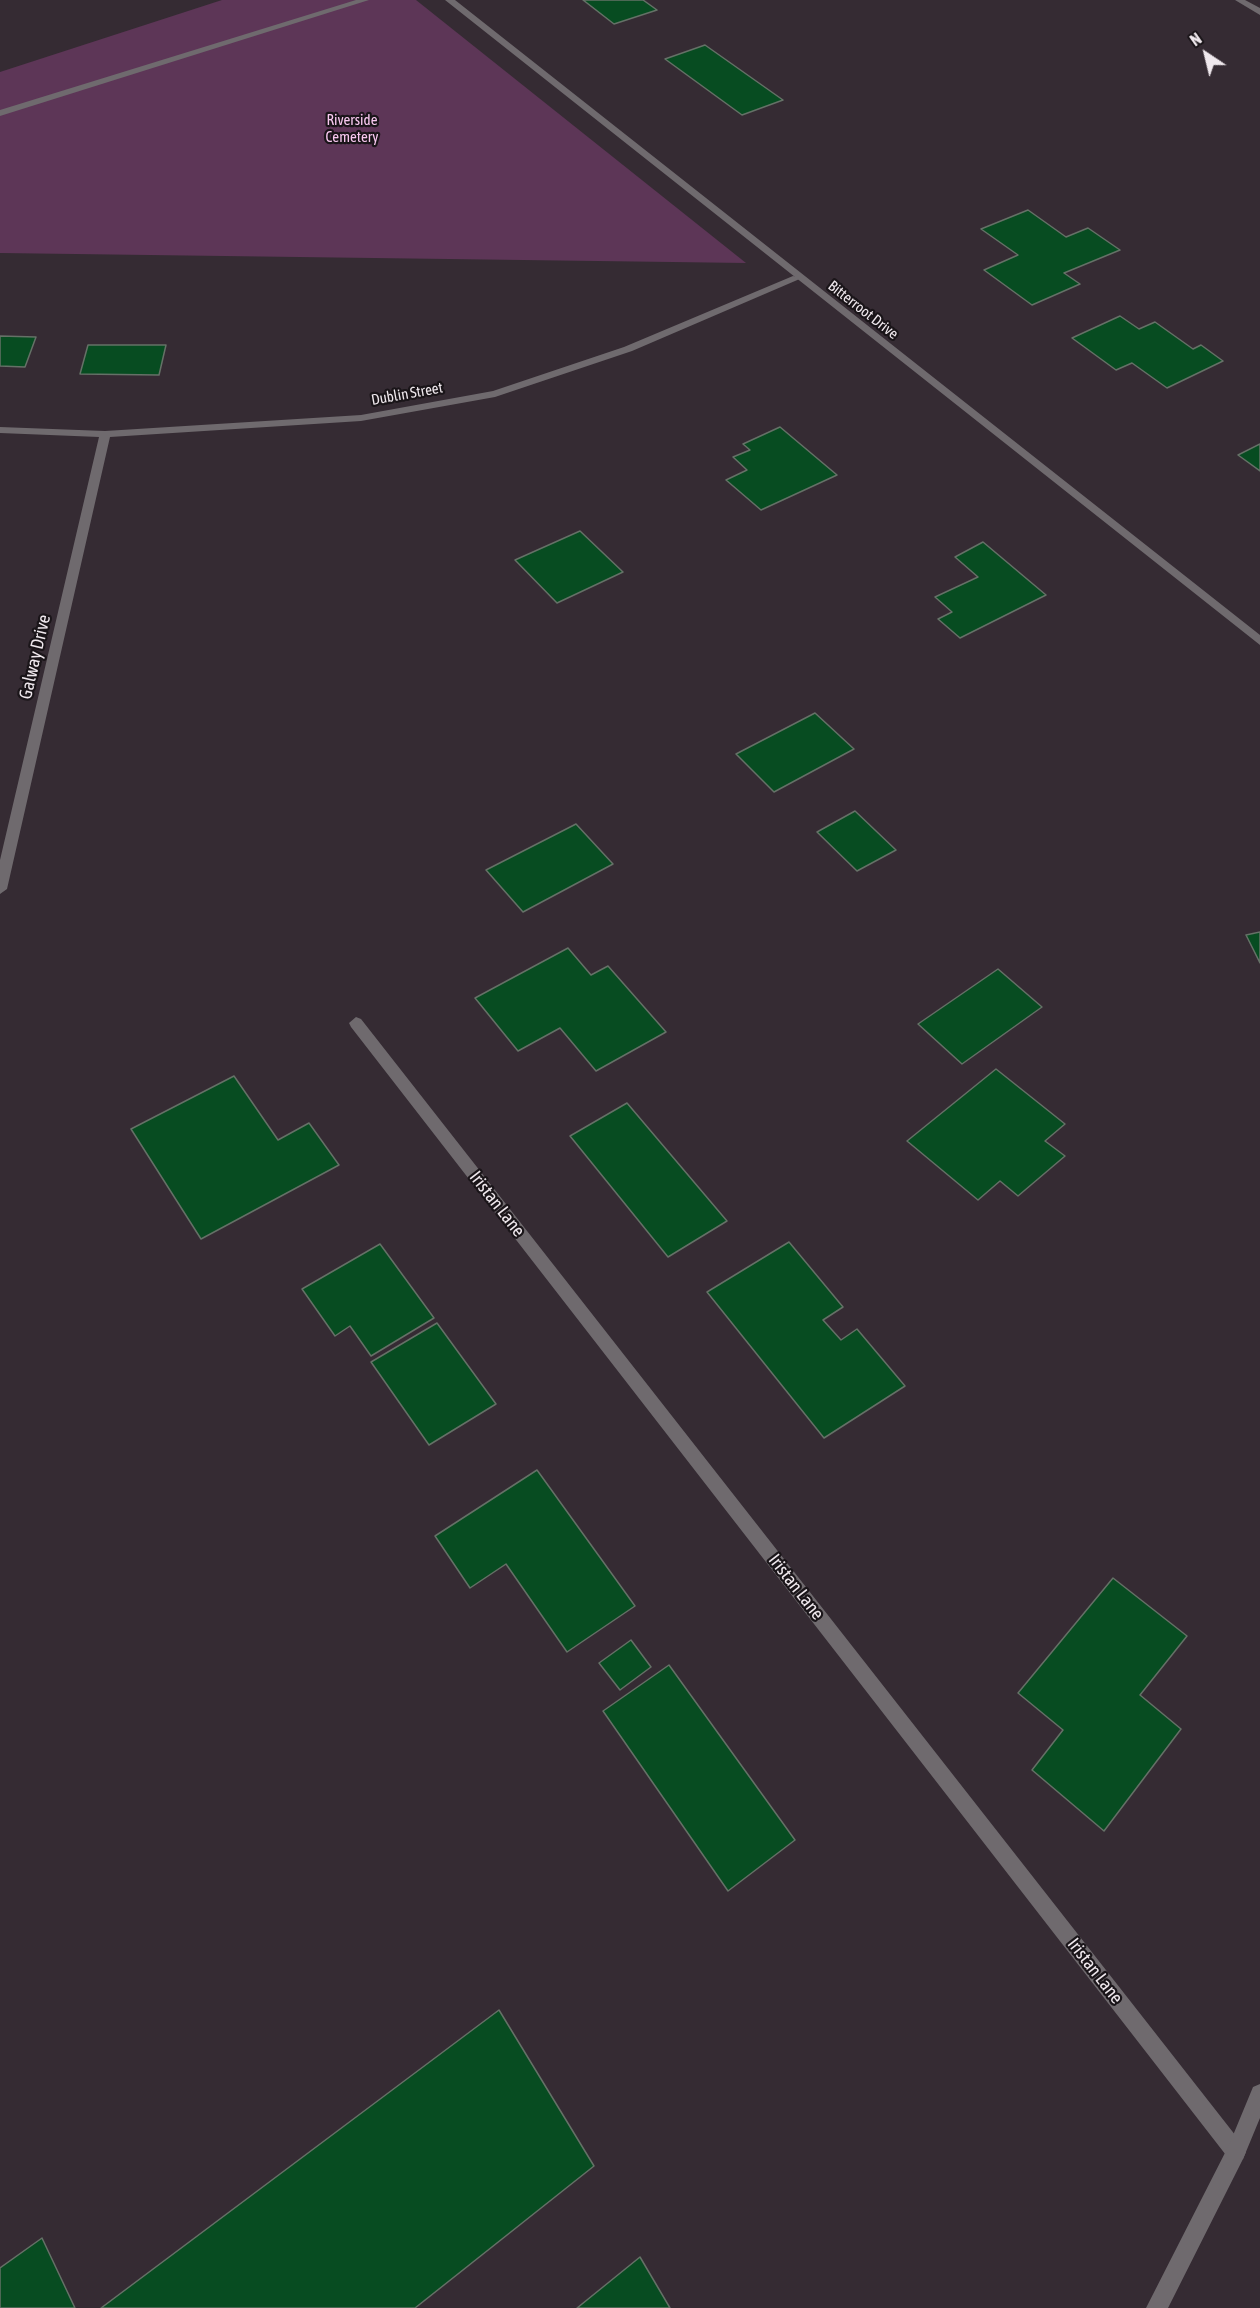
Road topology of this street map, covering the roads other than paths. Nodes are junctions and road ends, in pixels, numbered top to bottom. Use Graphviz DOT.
graph roads {
  1 [pos="365,0"];
  2 [pos="449,0"];
  3 [pos="1239,0"];
  4 [pos="1260,12"];
  5 [pos="0,113"];
  6 [pos="797,278"];
  7 [pos="0,430"];
  8 [pos="105,434"];
  9 [pos="1260,641"];
  10 [pos="0,889"];
  11 [pos="356,1023"];
  12 [pos="1260,2094"];
  13 [pos="1236,2152"];
  14 [pos="1156,2308"];
  1 -- 5 [label="street"];
  2 -- 6 [label="street, Bitterroot Drive"];
  3 -- 4 [label="street"];
  6 -- 8 [label="street, Dublin Street"];
  6 -- 9 [label="street, Bitterroot Drive"];
  7 -- 8 [label="street, Dublin Street"];
  8 -- 10 [label="street, Galway Drive"];
  11 -- 13 [label="street, Iristan Lane"];
  12 -- 13 [label="street"];
  13 -- 14 [label="street"];
}
